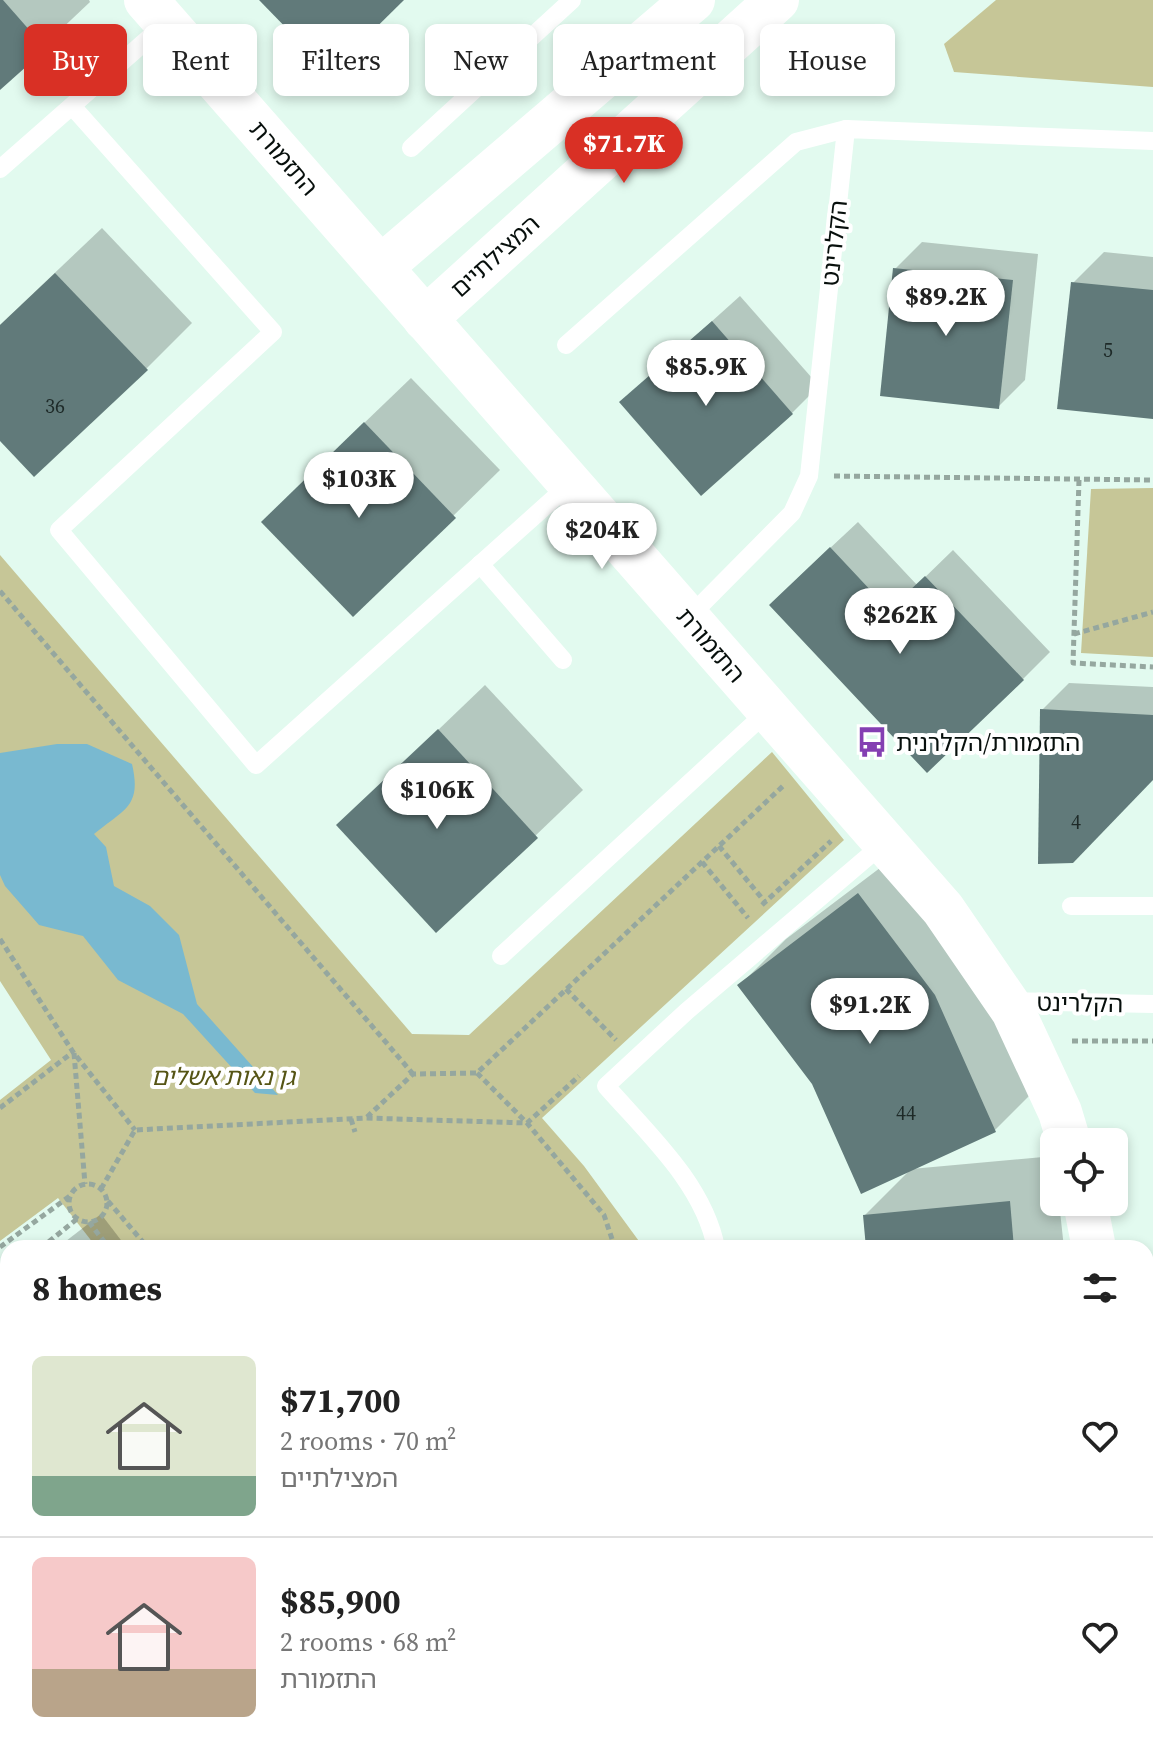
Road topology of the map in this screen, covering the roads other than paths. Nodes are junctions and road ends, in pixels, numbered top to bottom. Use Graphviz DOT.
graph roads {
  1 [pos="572,0"];
  2 [pos="693,0"];
  3 [pos="777,0"];
  4 [pos="156,12"];
  5 [pos="72,106"];
  6 [pos="846,129"];
  7 [pos="1153,141"];
  8 [pos="411,148"];
  9 [pos="0,169"];
  10 [pos="381,267"];
  11 [pos="425,319"];
  12 [pos="566,345"];
  13 [pos="570,484"];
  14 [pos="480,564"];
  15 [pos="688,618"];
  16 [pos="563,660"];
  17 [pos="769,710"];
  18 [pos="884,843"];
  19 [pos="1071,906"];
  20 [pos="1153,906"];
  21 [pos="501,956"];
  22 [pos="1007,1001"];
  23 [pos="1153,1004"];
  24 [pos="1065,1128"];
  25 [pos="1088,1216"];
  26 [pos="714,1240"];
  27 [pos="1092,1240"];
  1 -- 8 [label="lane"];
  2 -- 10 [label="street"];
  3 -- 11 [label="street, המצילתיים"];
  4 -- 5 [label="lane"];
  4 -- 10 [label="street, התזמורת"];
  5 -- 9 [label="lane"];
  5 -- 14 [label="lane"];
  6 -- 7 [label="lane"];
  6 -- 12 [label="lane"];
  6 -- 15 [label="lane, הקלרינט"];
  10 -- 11 [label="street, התזמורת"];
  11 -- 13 [label="street, התזמורת"];
  13 -- 14 [label="lane"];
  13 -- 15 [label="street, התזמורת"];
  14 -- 16 [label="lane"];
  15 -- 17 [label="street, התזמורת"];
  17 -- 18 [label="street, התזמורת"];
  17 -- 21 [label="lane"];
  18 -- 22 [label="street, התזמורת"];
  18 -- 26 [label="lane"];
  19 -- 20 [label="lane"];
  22 -- 23 [label="lane, הקלרינט"];
  22 -- 24 [label="street, התזמורת"];
  25 -- 27 [label="street"];
}
